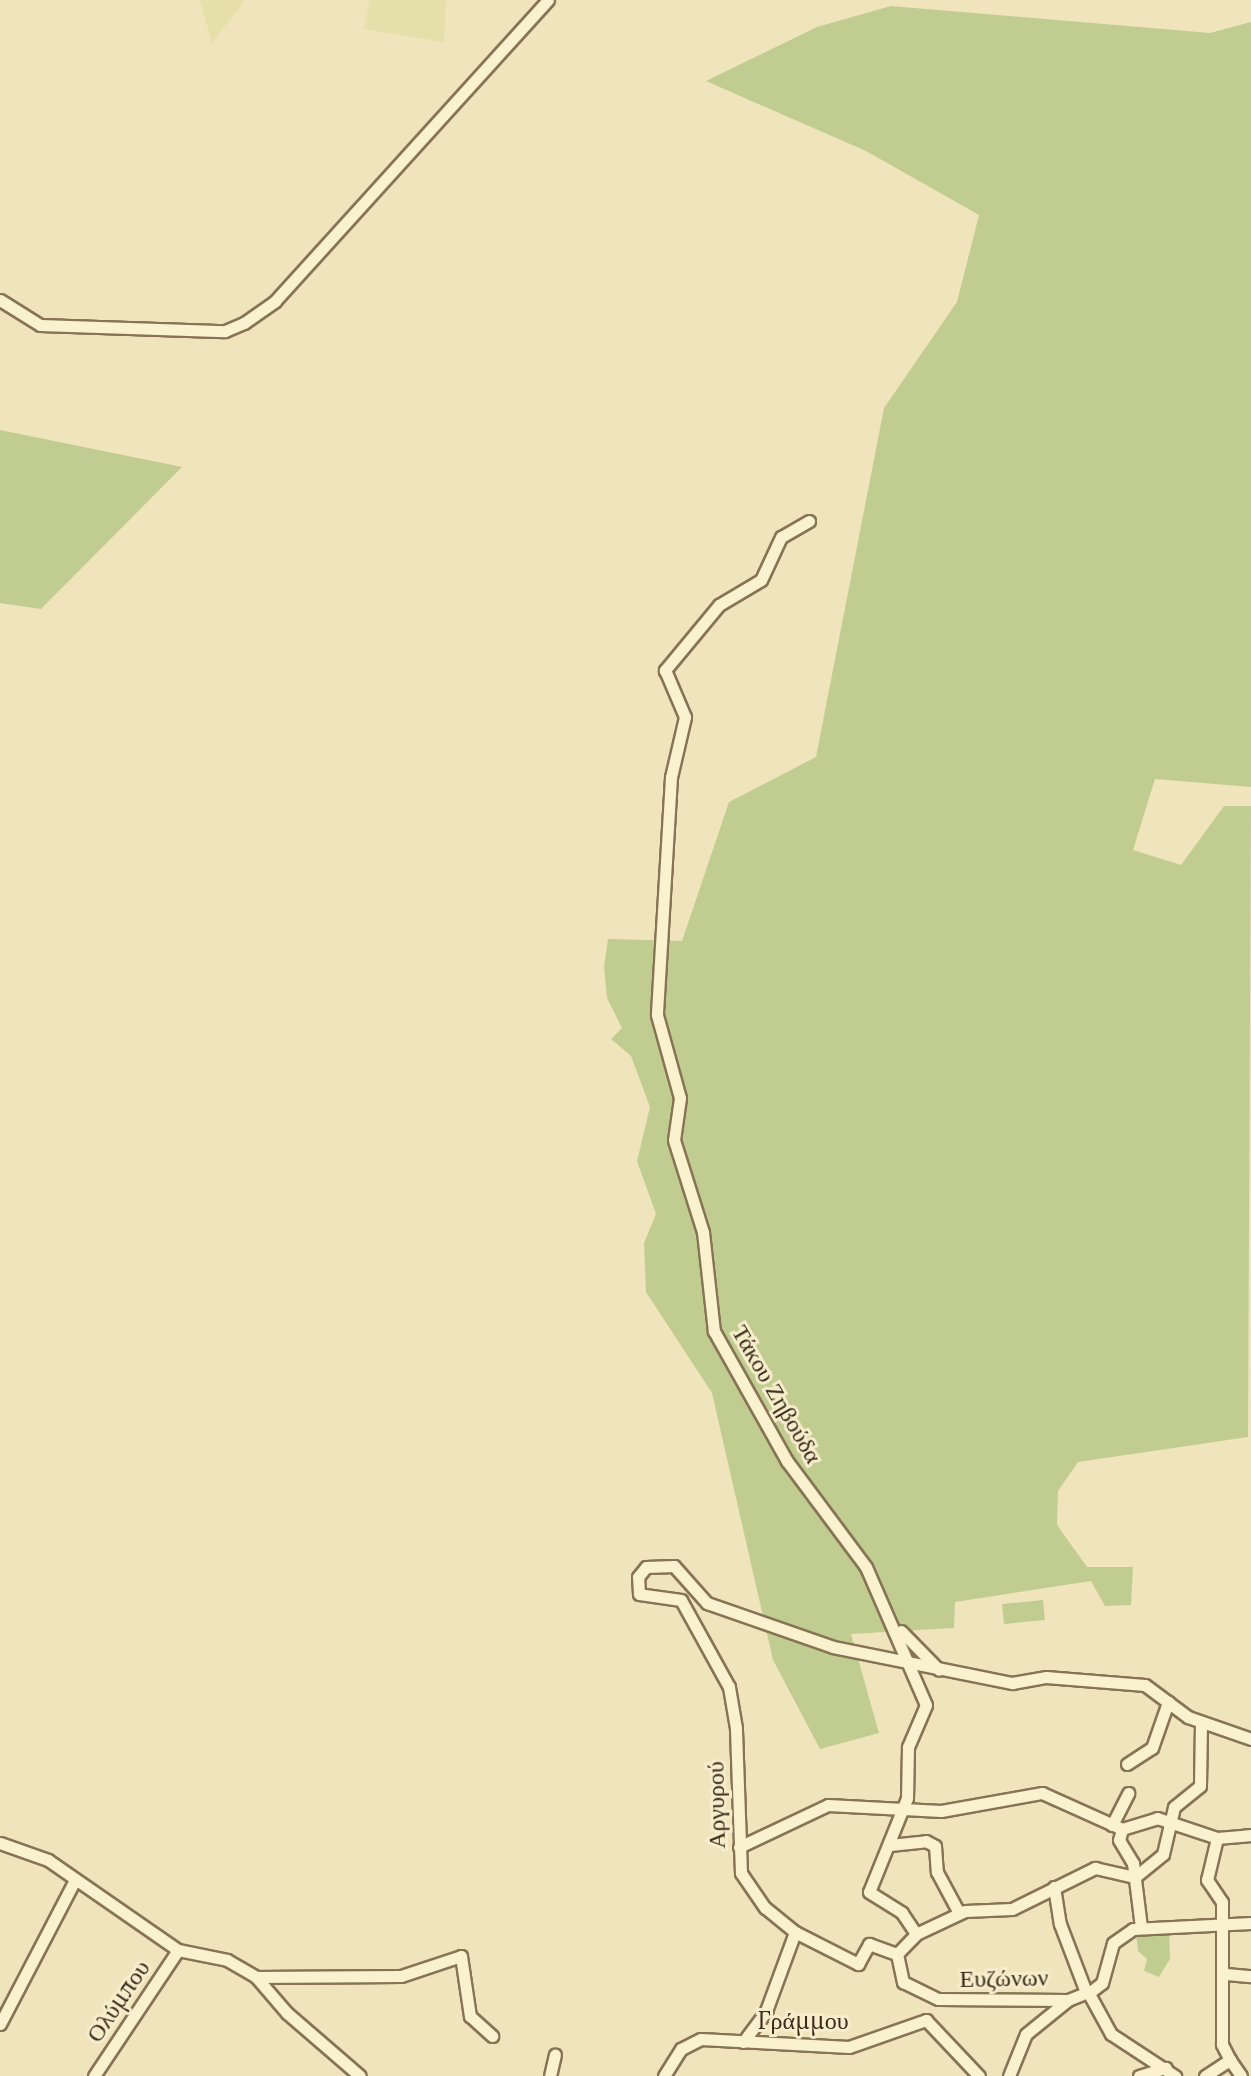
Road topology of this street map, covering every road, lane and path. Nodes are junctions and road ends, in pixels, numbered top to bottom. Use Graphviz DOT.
graph roads {
  1 [pos="548,0"];
  2 [pos="0,300"];
  3 [pos="809,521"];
  4 [pos="895,1626"];
  5 [pos="913,1664"];
  6 [pos="940,1670"];
  7 [pos="1168,1702"];
  8 [pos="1201,1722"];
  9 [pos="1251,1739"];
  10 [pos="1127,1764"];
  11 [pos="1128,1793"];
  12 [pos="899,1807"];
  13 [pos="1170,1824"];
  14 [pos="1117,1827"];
  15 [pos="1251,1835"];
  16 [pos="1217,1838"];
  17 [pos="0,1843"];
  18 [pos="890,1845"];
  19 [pos="739,1847"];
  20 [pos="1131,1879"];
  21 [pos="74,1882"];
  22 [pos="1054,1887"];
  23 [pos="959,1913"];
  24 [pos="1251,1923"];
  25 [pos="1223,1924"];
  26 [pos="1141,1927"];
  27 [pos="795,1932"];
  28 [pos="916,1934"];
  29 [pos="178,1950"];
  30 [pos="897,1954"];
  31 [pos="1226,1974"];
  32 [pos="1251,1976"];
  33 [pos="256,1977"];
  34 [pos="1088,1992"];
  35 [pos="1068,2000"];
  36 [pos="0,2024"];
  37 [pos="492,2036"];
  38 [pos="743,2042"];
  39 [pos="555,2055"];
  40 [pos="1230,2060"];
  41 [pos="1170,2072"];
  42 [pos="94,2076"];
  43 [pos="360,2076"];
  44 [pos="550,2076"];
  45 [pos="664,2076"];
  46 [pos="979,2076"];
  47 [pos="1009,2076"];
  48 [pos="1139,2076"];
  49 [pos="1205,2076"];
  50 [pos="1241,2076"];
  1 -- 2 [label="street"];
  3 -- 4 [label="street, Τάκου Ζηβούδα"];
  4 -- 5 [label="street, Τάκου Ζηβούδα"];
  4 -- 6 [label="street"];
  5 -- 6 [label="street"];
  5 -- 12 [label="street, Τάκου Ζηβούδα"];
  5 -- 19 [label="street, Αργυρού"];
  6 -- 7 [label="street"];
  7 -- 8 [label="street"];
  7 -- 10 [label="street"];
  8 -- 9 [label="street"];
  8 -- 13 [label="street"];
  11 -- 14 [label="street"];
  12 -- 14 [label="street"];
  12 -- 18 [label="street, Τάκου Ζηβούδα"];
  12 -- 19 [label="street"];
  13 -- 14 [label="street"];
  13 -- 16 [label="street"];
  13 -- 20 [label="street"];
  14 -- 20 [label="street"];
  15 -- 16 [label="street"];
  16 -- 25 [label="street"];
  17 -- 21 [label="street"];
  18 -- 23 [label="street"];
  18 -- 28 [label="street, Τάκου Ζηβούδα"];
  19 -- 27 [label="street, Αργυρού"];
  20 -- 22 [label="street"];
  20 -- 26 [label="street"];
  21 -- 29 [label="street"];
  21 -- 36 [label="street"];
  22 -- 23 [label="street"];
  22 -- 34 [label="street"];
  23 -- 28 [label="street"];
  24 -- 25 [label="street"];
  25 -- 26 [label="street"];
  25 -- 31 [label="street"];
  26 -- 34 [label="street"];
  27 -- 30 [label="street"];
  27 -- 38 [label="street"];
  28 -- 30 [label="street"];
  29 -- 33 [label="street"];
  29 -- 42 [label="street, Ολύμπου"];
  30 -- 35 [label="street, Ευζώνων"];
  31 -- 32 [label="street"];
  31 -- 40 [label="street"];
  33 -- 37 [label="street"];
  33 -- 43 [label="street"];
  34 -- 35 [label="street, Ευζώνων"];
  34 -- 41 [label="street"];
  35 -- 47 [label="street"];
  38 -- 45 [label="street, Γράμμου"];
  38 -- 46 [label="street, Γράμμου"];
  39 -- 44 [label="street"];
  40 -- 49 [label="street"];
  40 -- 50 [label="street"];
  41 -- 48 [label="street"];
}
